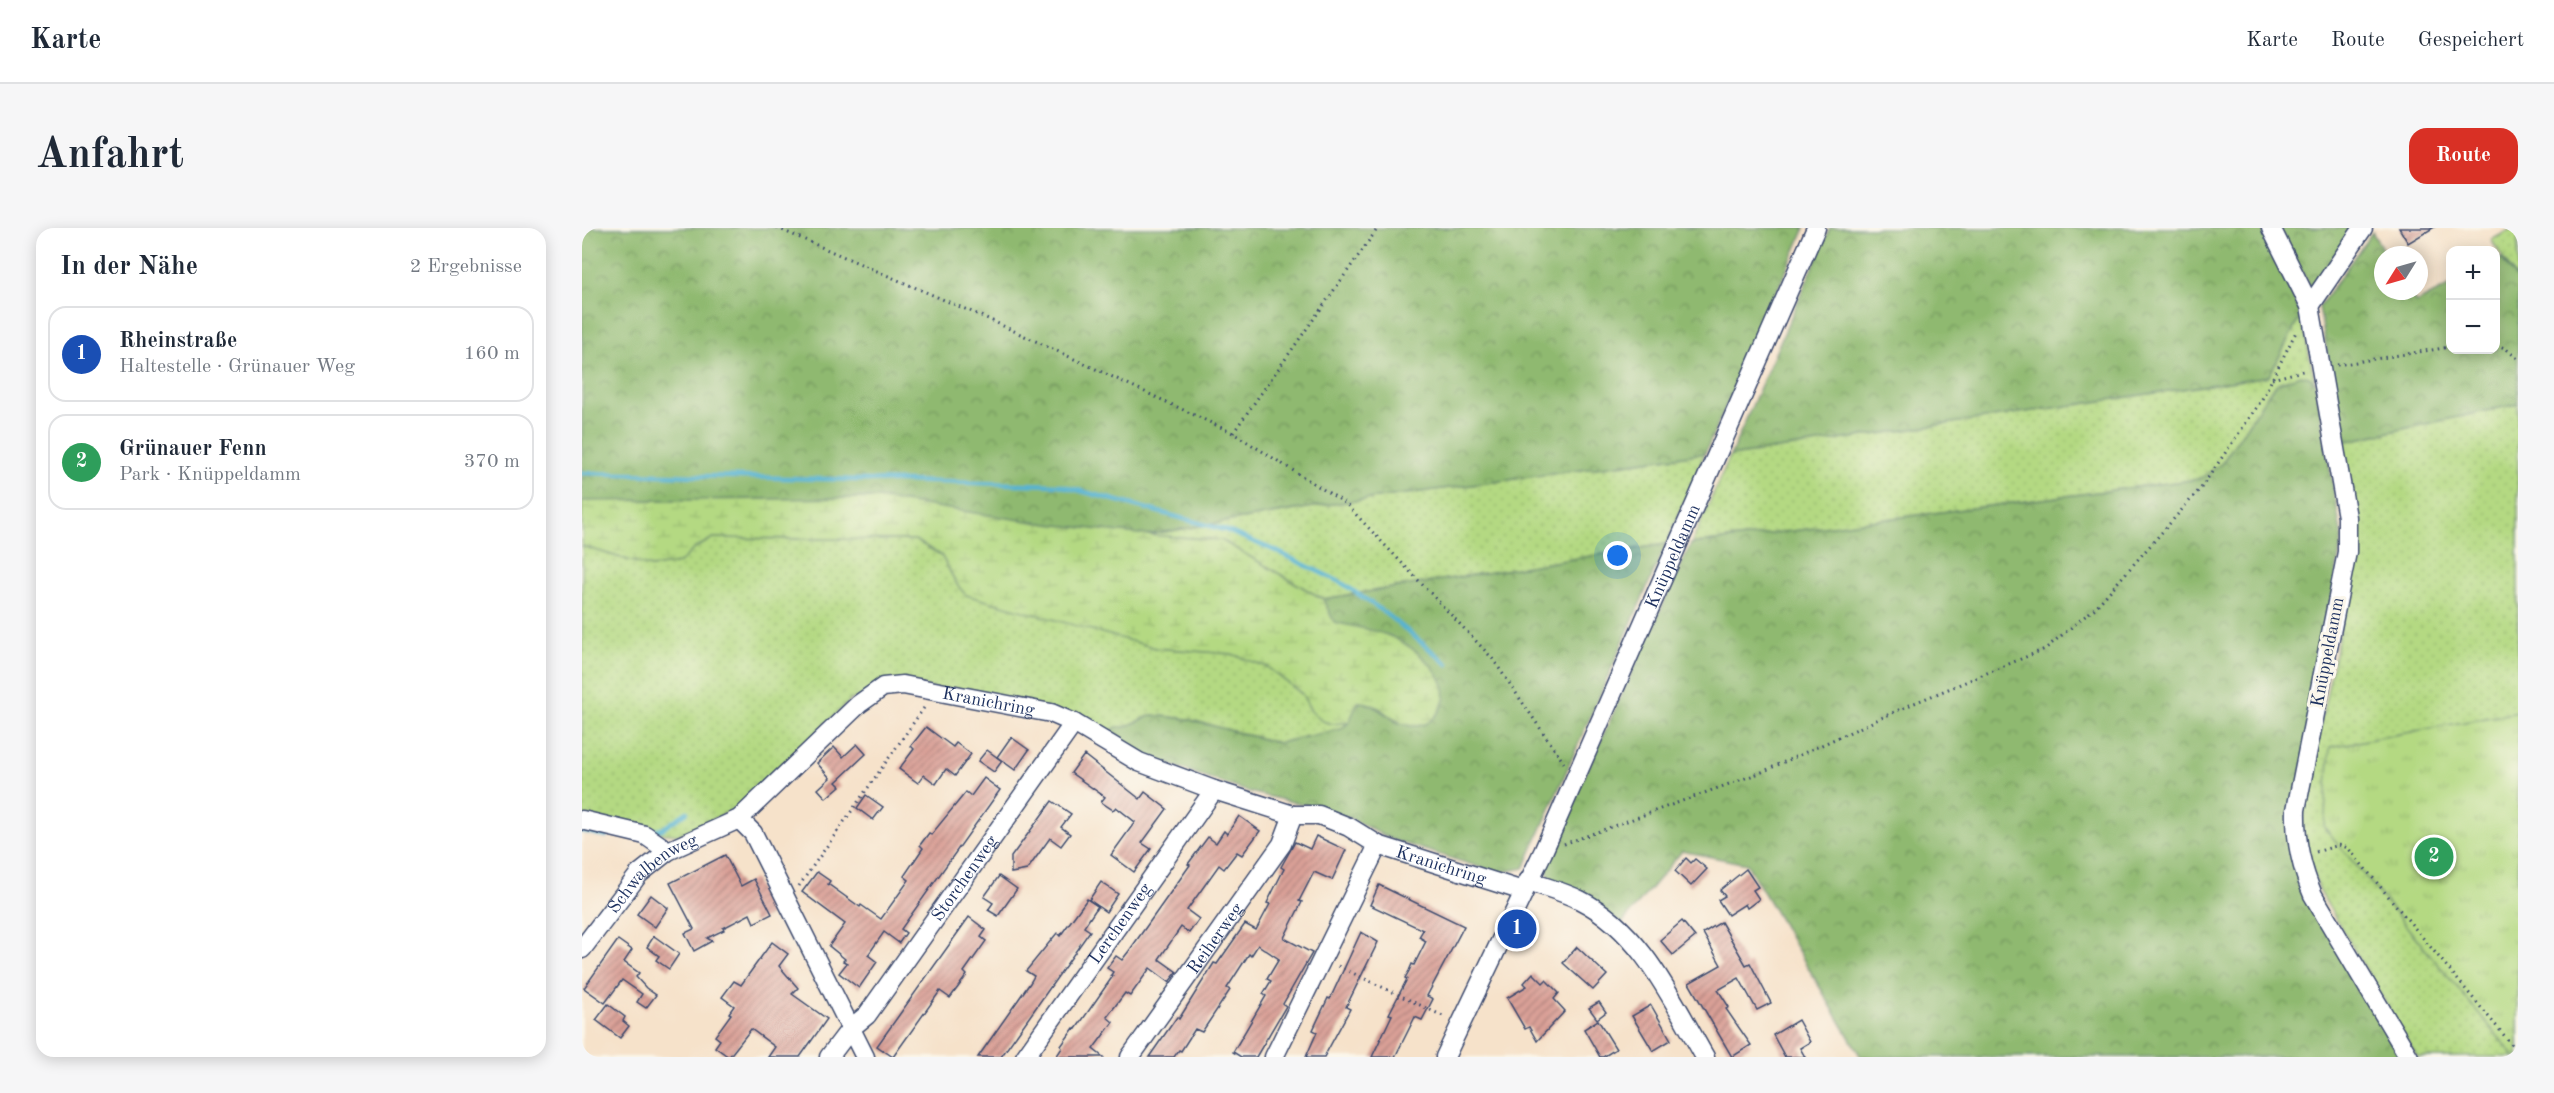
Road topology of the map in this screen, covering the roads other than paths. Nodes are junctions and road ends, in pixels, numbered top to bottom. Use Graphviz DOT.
graph roads {
  1 [pos="1816,228"];
  2 [pos="2271,228"];
  3 [pos="2363,228"];
  4 [pos="2310,306"];
  5 [pos="1074,723"];
  6 [pos="1214,790"];
  7 [pos="1293,815"];
  8 [pos="739,819"];
  9 [pos="582,820"];
  10 [pos="1378,845"];
  11 [pos="668,851"];
  12 [pos="1525,886"];
  13 [pos="582,949"];
  14 [pos="851,1029"];
  15 [pos="829,1057"];
  16 [pos="865,1057"];
  17 [pos="1025,1057"];
  18 [pos="1130,1057"];
  19 [pos="1274,1057"];
  20 [pos="1445,1057"];
  21 [pos="1705,1057"];
  22 [pos="2409,1057"];
  1 -- 12 [label="street, Knüppeldamm"];
  2 -- 4 [label="street, Knüppeldamm"];
  3 -- 4 [label="street"];
  4 -- 22 [label="street, Knüppeldamm"];
  5 -- 6 [label="street, Kranichring"];
  5 -- 8 [label="street, Kranichring"];
  5 -- 14 [label="street, Storchenweg"];
  6 -- 7 [label="street, Kranichring"];
  6 -- 17 [label="street, Lerchenweg"];
  7 -- 10 [label="street, Kranichring"];
  7 -- 18 [label="street, Reiherweg"];
  8 -- 11 [label="street, Schwalbenweg"];
  8 -- 14 [label="street"];
  9 -- 11 [label="street"];
  10 -- 12 [label="street, Kranichring"];
  10 -- 19 [label="street"];
  11 -- 13 [label="street, Schwalbenweg"];
  12 -- 20 [label="street, Knüppeldamm"];
  12 -- 21 [label="street, Kranichring"];
  14 -- 15 [label="street, Storchenweg"];
  14 -- 16 [label="street"];
}
